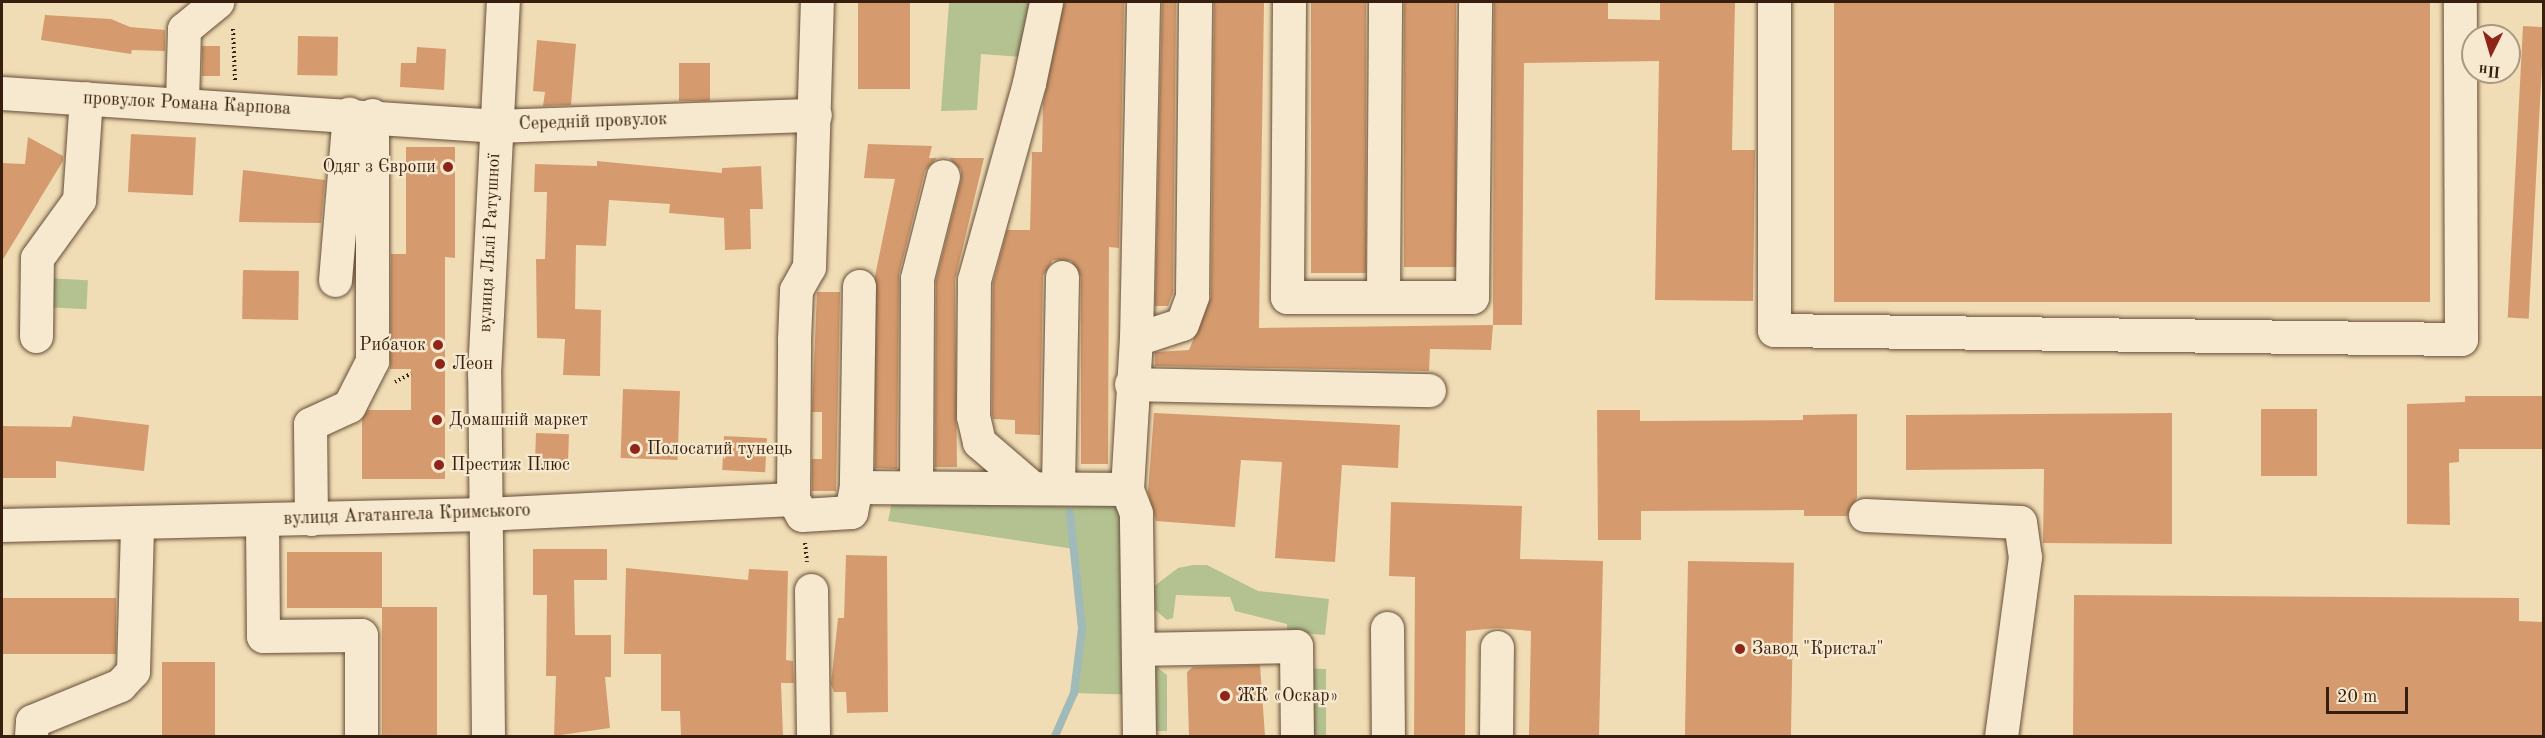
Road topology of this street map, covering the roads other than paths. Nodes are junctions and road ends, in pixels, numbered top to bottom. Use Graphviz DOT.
graph roads {
  1 [pos="217,2"];
  2 [pos="503,2"];
  3 [pos="817,2"];
  4 [pos="1046,2"];
  5 [pos="1143,2"];
  6 [pos="1195,2"];
  7 [pos="1289,2"];
  8 [pos="1385,2"];
  9 [pos="1475,2"];
  10 [pos="1774,2"];
  11 [pos="2460,2"];
  12 [pos="2,93"];
  13 [pos="86,98"];
  14 [pos="182,104"];
  15 [pos="361,114"];
  16 [pos="815,115"];
  17 [pos="495,126"];
  18 [pos="943,176"];
  19 [pos="1062,277"];
  20 [pos="335,280"];
  21 [pos="859,286"];
  22 [pos="1383,296"];
  23 [pos="36,336"];
  24 [pos="1136,339"];
  25 [pos="1131,384"];
  26 [pos="1430,390"];
  27 [pos="1044,486"];
  28 [pos="856,487"];
  29 [pos="916,487"];
  30 [pos="1127,489"];
  31 [pos="798,507"];
  32 [pos="484,514"];
  33 [pos="1865,515"];
  34 [pos="311,519"];
  35 [pos="262,520"];
  36 [pos="137,524"];
  37 [pos="2,525"];
  38 [pos="811,590"];
  39 [pos="1387,628"];
  40 [pos="1497,647"];
  41 [pos="1138,650"];
  42 [pos="31,736"];
  43 [pos="361,736"];
  44 [pos="488,736"];
  45 [pos="813,736"];
  46 [pos="1139,736"];
  47 [pos="1297,736"];
  48 [pos="1388,736"];
  49 [pos="1496,736"];
  50 [pos="2001,736"];
  1 -- 14 [label="street"];
  2 -- 17 [label="street, вулиця Лялі Ратушної"];
  3 -- 16 [label="street"];
  4 -- 27 [label="street"];
  5 -- 24 [label="street"];
  6 -- 24 [label="street"];
  7 -- 22 [label="street"];
  8 -- 22 [label="street"];
  9 -- 22 [label="street"];
  10 -- 11 [label="street"];
  12 -- 13 [label="street, провулок Романа Карпова"];
  13 -- 14 [label="street, провулок Романа Карпова"];
  13 -- 23 [label="street"];
  14 -- 15 [label="street, провулок Романа Карпова"];
  15 -- 17 [label="street, Середній провулок"];
  15 -- 20 [label="street"];
  15 -- 34 [label="street"];
  16 -- 17 [label="street, Середній провулок"];
  16 -- 31 [label="street"];
  17 -- 32 [label="street, вулиця Лялі Ратушної"];
  18 -- 29 [label="street"];
  19 -- 27 [label="street"];
  21 -- 28 [label="street"];
  24 -- 25 [label="street"];
  25 -- 26 [label="street"];
  25 -- 30 [label="street"];
  27 -- 29 [label="street"];
  27 -- 30 [label="street"];
  28 -- 29 [label="street"];
  28 -- 31 [label="street, вулиця Агатангела Кримського"];
  30 -- 41 [label="street"];
  31 -- 32 [label="street, вулиця Агатангела Кримського"];
  32 -- 34 [label="street, вулиця Агатангела Кримського"];
  32 -- 44 [label="street, вулиця Лялі Ратушної"];
  33 -- 50 [label="street"];
  34 -- 35 [label="street, вулиця Агатангела Кримського"];
  35 -- 36 [label="street, вулиця Агатангела Кримського"];
  35 -- 43 [label="street"];
  36 -- 37 [label="street, вулиця Агатангела Кримського"];
  36 -- 42 [label="street"];
  38 -- 45 [label="street"];
  39 -- 48 [label="street"];
  40 -- 49 [label="street"];
  41 -- 46 [label="street"];
  41 -- 47 [label="street"];
}
